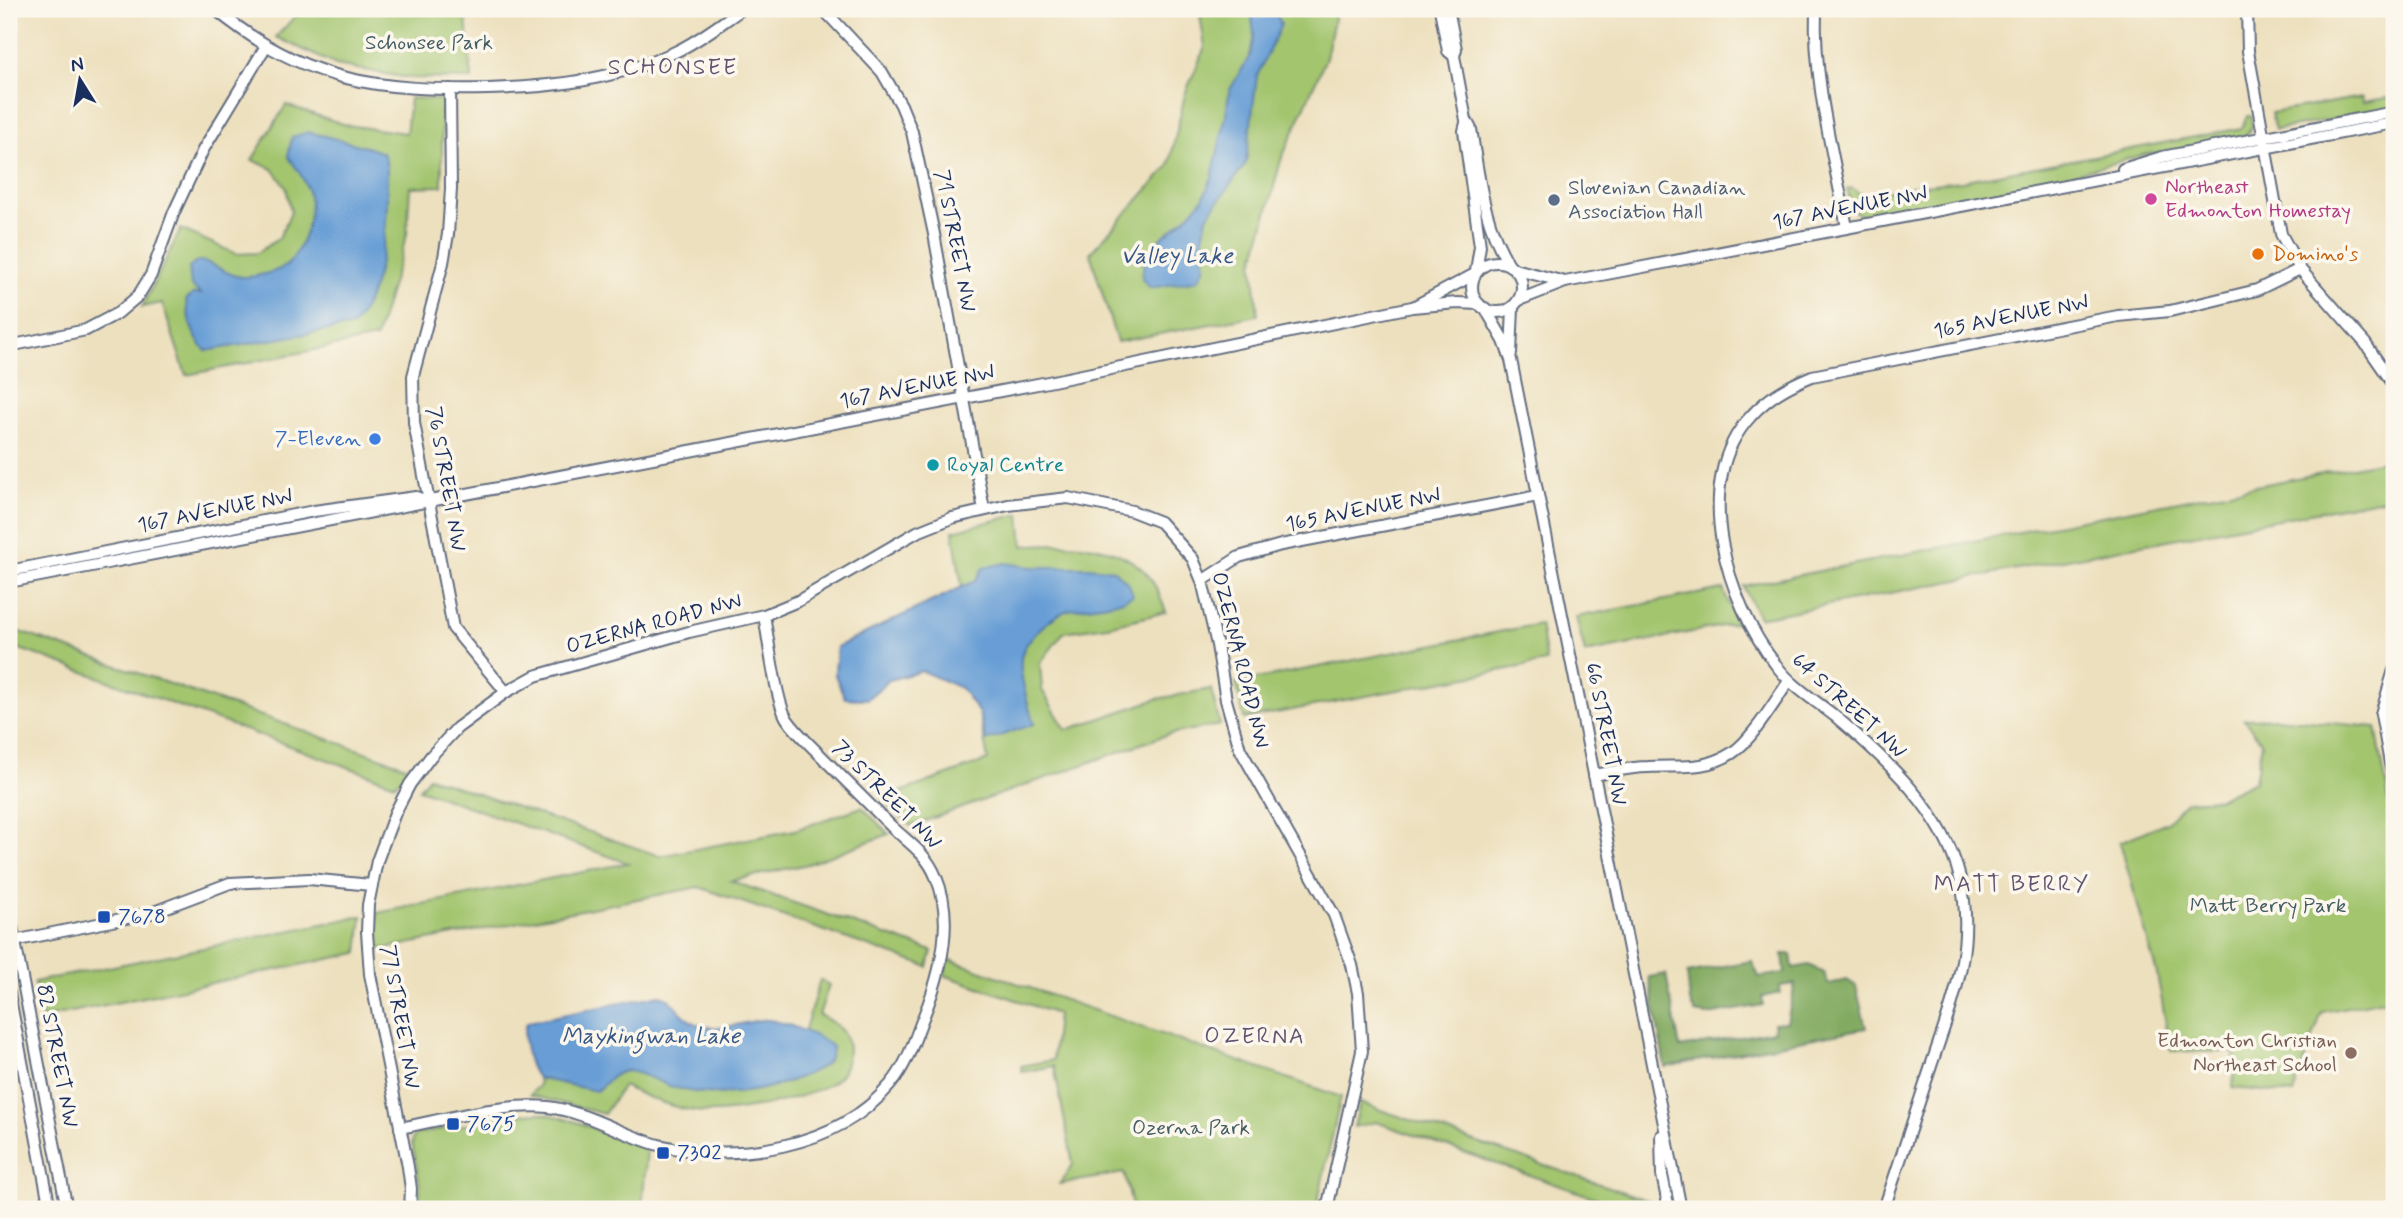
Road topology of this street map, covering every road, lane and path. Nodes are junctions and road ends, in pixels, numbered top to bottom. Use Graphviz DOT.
graph roads {
  1 [pos="215,9"];
  2 [pos="742,9"];
  3 [pos="823,9"];
  4 [pos="1440,9"];
  5 [pos="1448,9"];
  6 [pos="1816,9"];
  7 [pos="2247,9"];
  8 [pos="266,46"];
  9 [pos="1454,56"];
  10 [pos="450,89"];
  11 [pos="2394,112"];
  12 [pos="1466,123"];
  13 [pos="2394,123"];
  14 [pos="2265,143"];
  15 [pos="1847,228"];
  16 [pos="1512,267"];
  17 [pos="2300,269"];
  18 [pos="1476,272"];
  19 [pos="1565,282"];
  20 [pos="1516,303"];
  21 [pos="1482,306"];
  22 [pos="1412,307"];
  23 [pos="9,346"];
  24 [pos="1511,356"];
  25 [pos="2394,385"];
  26 [pos="963,398"];
  27 [pos="1742,426"];
  28 [pos="1538,496"];
  29 [pos="429,502"];
  30 [pos="984,510"];
  31 [pos="125,553"];
  32 [pos="9,571"];
  33 [pos="1202,581"];
  34 [pos="9,582"];
  35 [pos="764,615"];
  36 [pos="2394,670"];
  37 [pos="1789,681"];
  38 [pos="506,692"];
  39 [pos="2381,715"];
  40 [pos="2394,715"];
  41 [pos="457,728"];
  42 [pos="1594,775"];
  43 [pos="2394,785"];
  44 [pos="371,885"];
  45 [pos="9,911"];
  46 [pos="12,941"];
  47 [pos="9,993"];
  48 [pos="1662,1119"];
  49 [pos="400,1128"];
  50 [pos="52,1131"];
  51 [pos="36,1134"];
  52 [pos="50,1209"];
  53 [pos="67,1209"];
  54 [pos="410,1209"];
  55 [pos="1327,1209"];
  56 [pos="1669,1209"];
  57 [pos="1681,1209"];
  58 [pos="1884,1209"];
  1 -- 8 [label="street"];
  2 -- 10 [label="street"];
  3 -- 26 [label="street, 71 STREET NW"];
  4 -- 9 [label="street"];
  5 -- 9 [label="street"];
  6 -- 15 [label="street"];
  7 -- 14 [label="street"];
  8 -- 10 [label="street"];
  8 -- 23 [label="street"];
  9 -- 12 [label="street"];
  10 -- 29 [label="street, 76 STREET NW"];
  11 -- 14 [label="street, 167 AVENUE NW"];
  12 -- 16 [label="street"];
  12 -- 18 [label="street"];
  13 -- 14 [label="street, 167 AVENUE NW"];
  14 -- 15 [label="street, 167 AVENUE NW"];
  14 -- 17 [label="street"];
  15 -- 19 [label="street, 167 AVENUE NW"];
  16 -- 18 [label="street"];
  16 -- 19 [label="street, 167 AVENUE NW"];
  16 -- 20 [label="street"];
  17 -- 25 [label="street"];
  17 -- 27 [label="street, 165 AVENUE NW"];
  18 -- 21 [label="street"];
  18 -- 22 [label="street, 167 AVENUE NW"];
  19 -- 20 [label="street, 167 AVENUE NW"];
  20 -- 21 [label="street"];
  20 -- 24 [label="street, 66 STREET NW"];
  21 -- 22 [label="street, 167 AVENUE NW"];
  21 -- 24 [label="street, 66 STREET NW"];
  22 -- 26 [label="street, 167 AVENUE NW"];
  24 -- 28 [label="street, 66 STREET NW"];
  26 -- 29 [label="street, 167 AVENUE NW"];
  26 -- 30 [label="street, 71 STREET NW"];
  27 -- 37 [label="street, 64 STREET NW"];
  28 -- 33 [label="street, 165 AVENUE NW"];
  28 -- 42 [label="street, 66 STREET NW"];
  29 -- 31 [label="street, 167 AVENUE NW"];
  29 -- 38 [label="street, 76 STREET NW"];
  30 -- 33 [label="street, OZERNA ROAD NW"];
  30 -- 35 [label="street, OZERNA ROAD NW"];
  31 -- 32 [label="street, 167 AVENUE NW"];
  31 -- 34 [label="street, 167 AVENUE NW"];
  33 -- 55 [label="street, OZERNA ROAD NW"];
  35 -- 38 [label="street, OZERNA ROAD NW"];
  35 -- 49 [label="street, 73 STREET NW"];
  36 -- 39 [label="street"];
  37 -- 42 [label="street"];
  37 -- 58 [label="street, 64 STREET NW"];
  38 -- 41 [label="street, OZERNA ROAD NW"];
  39 -- 40 [label="street"];
  39 -- 43 [label="street"];
  41 -- 44 [label="street, 77 STREET NW"];
  42 -- 48 [label="street, 66 STREET NW"];
  44 -- 46 [label="street"];
  44 -- 49 [label="street, 77 STREET NW"];
  45 -- 46 [label="street, 82 STREET NW"];
  46 -- 50 [label="street, 82 STREET NW"];
  47 -- 51 [label="street, 82 STREET NW"];
  48 -- 56 [label="street, 66 STREET NW"];
  48 -- 57 [label="street, 66 STREET NW"];
  49 -- 54 [label="street, 77 STREET NW"];
  50 -- 51 [label="street"];
  50 -- 53 [label="street, 82 STREET NW"];
  51 -- 52 [label="street, 82 STREET NW"];
}
